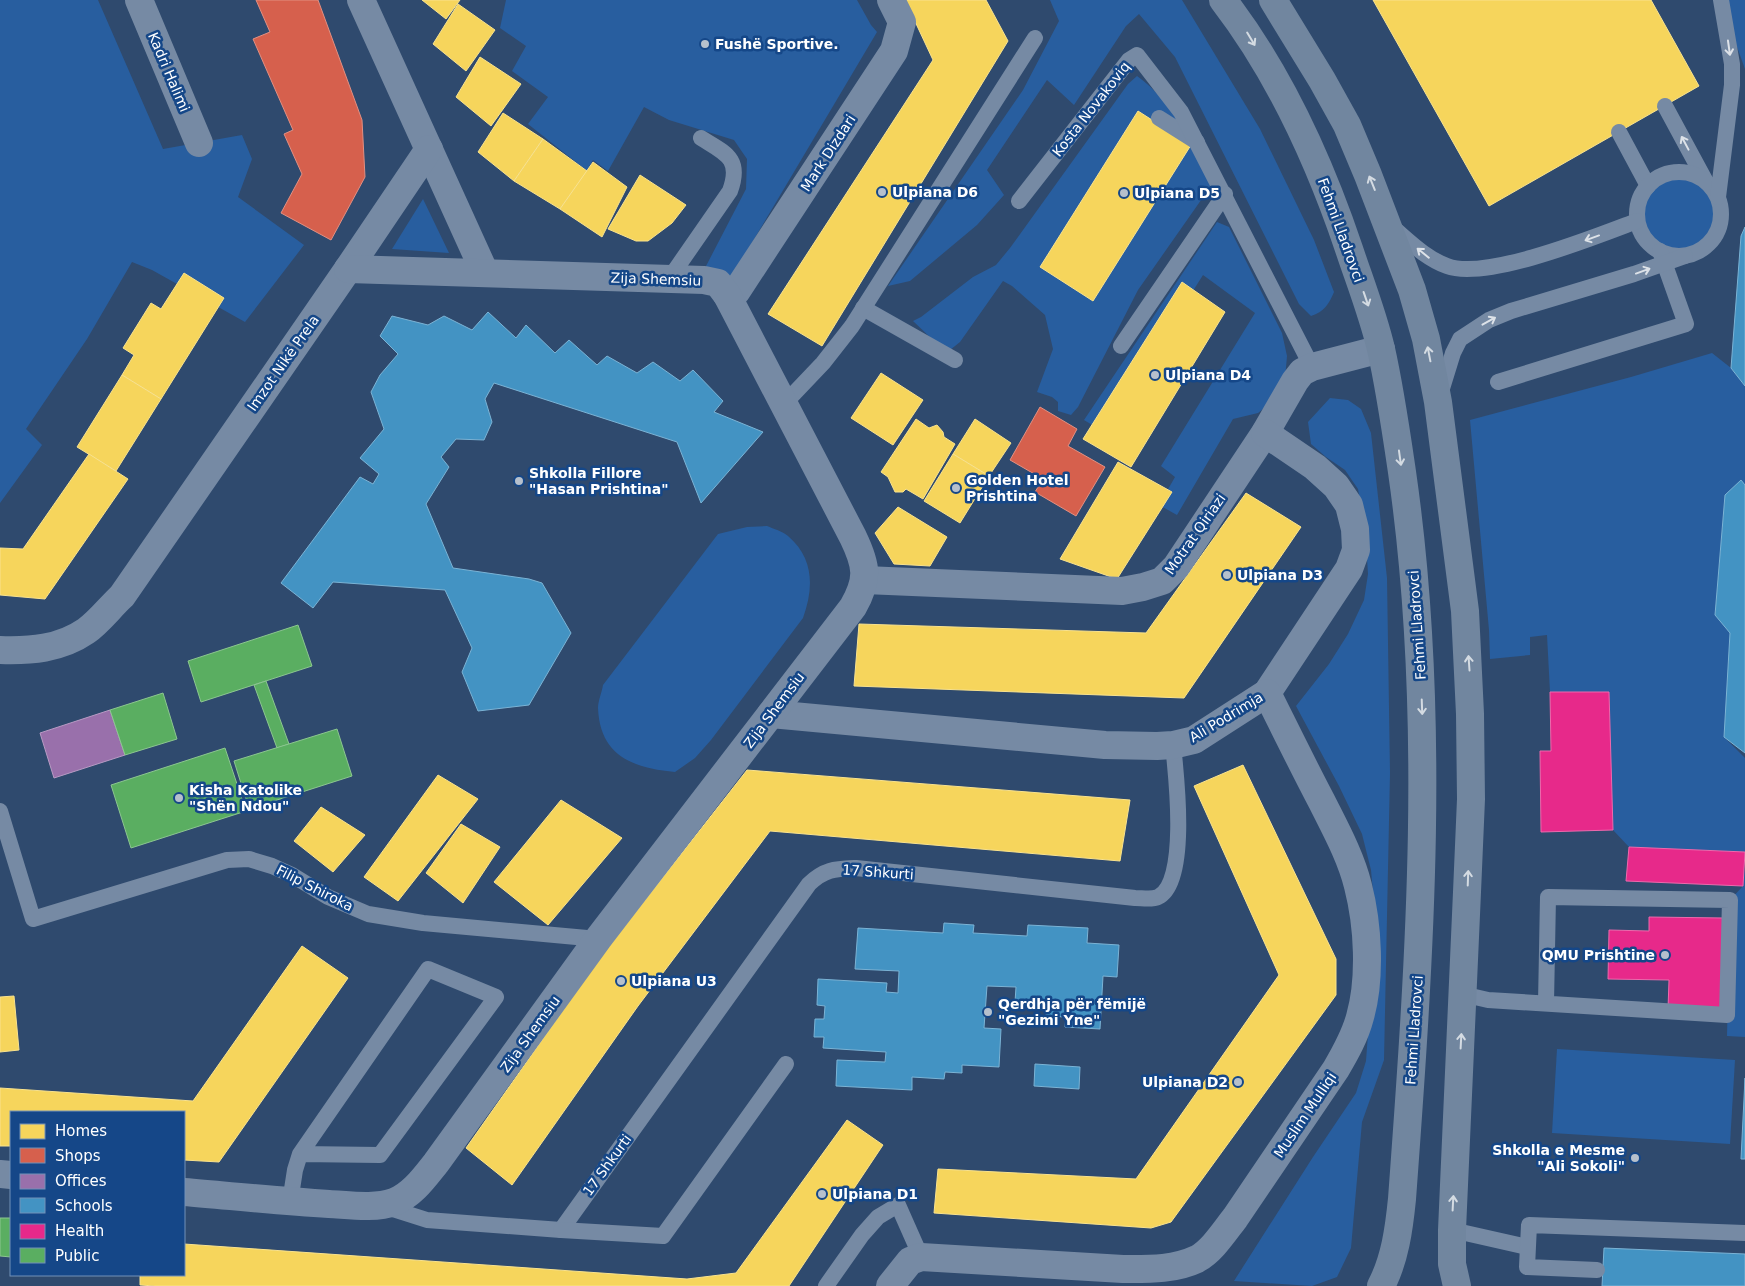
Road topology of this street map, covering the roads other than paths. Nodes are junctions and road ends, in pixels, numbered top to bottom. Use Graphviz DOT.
graph roads {
  1 [pos="139,0"];
  2 [pos="360,0"];
  3 [pos="891,0"];
  4 [pos="1223,0"];
  5 [pos="1273,0"];
  6 [pos="1721,0"];
  7 [pos="1035,38"];
  8 [pos="1665,106"];
  9 [pos="1159,118"];
  10 [pos="1619,132"];
  11 [pos="701,138"];
  12 [pos="199,143"];
  13 [pos="1199,144"];
  14 [pos="429,149"];
  15 [pos="1705,180"];
  16 [pos="1648,186"];
  17 [pos="1225,194"];
  18 [pos="1718,197"];
  19 [pos="1019,201"];
  20 [pos="1638,221"];
  21 [pos="1388,223"];
  22 [pos="1663,257"];
  23 [pos="348,269"];
  24 [pos="485,273"];
  25 [pos="669,279"];
  26 [pos="727,295"];
  27 [pos="863,308"];
  28 [pos="1121,346"];
  29 [pos="1381,349"];
  30 [pos="954,360"];
  31 [pos="1312,367"];
  32 [pos="1498,382"];
  33 [pos="1438,402"];
  34 [pos="784,404"];
  35 [pos="1265,433"];
  36 [pos="865,580"];
  37 [pos="0,650"];
  38 [pos="1267,693"];
  39 [pos="771,714"];
  40 [pos="1173,744"];
  41 [pos="0,811"];
  42 [pos="598,939"];
  43 [pos="1462,994"];
  44 [pos="1546,1003"];
  45 [pos="786,1064"];
  46 [pos="300,1154"];
  47 [pos="185,1192"];
  48 [pos="290,1202"];
  49 [pos="379,1204"];
  50 [pos="561,1230"];
  51 [pos="1452,1230"];
  52 [pos="1745,1233"];
  53 [pos="1527,1247"];
  54 [pos="921,1257"];
  55 [pos="1597,1270"];
  56 [pos="826,1286"];
  57 [pos="890,1286"];
  58 [pos="1381,1286"];
  59 [pos="1458,1286"];
  1 -- 12 [label="street, Kadri Halimi"];
  2 -- 14 [label="street"];
  3 -- 26 [label="street, Mark Dizdari"];
  4 -- 29 [label="main road, Fehmi Lladrovci, one-way"];
  21 -- 5 [label="main road, one-way"];
  6 -- 18 [label="lane, one-way"];
  7 -- 27 [label="lane"];
  15 -- 8 [label="lane, one-way"];
  9 -- 13 [label="lane"];
  10 -- 16 [label="lane"];
  11 -- 25 [label="lane"];
  13 -- 17 [label="lane, Kosta Novakoviq"];
  13 -- 19 [label="lane, Kosta Novakoviq"];
  14 -- 23 [label="street, Imzot Nikë Prela"];
  14 -- 24 [label="street"];
  15 -- 16 [label="lane"];
  15 -- 18 [label="lane"];
  16 -- 20 [label="lane"];
  17 -- 28 [label="lane"];
  17 -- 31 [label="lane, Kosta Novakoviq"];
  18 -- 22 [label="lane"];
  20 -- 21 [label="lane, one-way"];
  20 -- 22 [label="lane"];
  33 -- 21 [label="main road, one-way"];
  22 -- 32 [label="lane"];
  33 -- 22 [label="lane, one-way"];
  23 -- 24 [label="street, Zija Shemsiu"];
  23 -- 37 [label="street, Imzot Nikë Prela"];
  24 -- 25 [label="street, Zija Shemsiu"];
  25 -- 26 [label="street, Zija Shemsiu"];
  26 -- 34 [label="street, Zija Shemsiu"];
  27 -- 30 [label="lane"];
  27 -- 34 [label="lane"];
  29 -- 31 [label="street"];
  29 -- 58 [label="main road, Fehmi Lladrovci, one-way"];
  31 -- 35 [label="street, Motrat Qiriazi"];
  43 -- 33 [label="main road, one-way"];
  34 -- 36 [label="street, Zija Shemsiu"];
  35 -- 36 [label="street, Motrat Qiriazi"];
  35 -- 38 [label="street, Ali Podrimja"];
  36 -- 39 [label="street, Zija Shemsiu"];
  38 -- 40 [label="street, Ali Podrimja"];
  38 -- 54 [label="street, Muslim Mulliqi"];
  39 -- 40 [label="street, Ali Podrimja"];
  39 -- 42 [label="street, Zija Shemsiu"];
  40 -- 50 [label="lane, 17 Shkurti"];
  41 -- 42 [label="lane, Filip Shiroka"];
  42 -- 49 [label="street, Zija Shemsiu"];
  43 -- 44 [label="lane"];
  51 -- 43 [label="main road, one-way"];
  44 -- 44 [label="lane"];
  45 -- 50 [label="lane"];
  46 -- 46 [label="lane"];
  46 -- 48 [label="lane"];
  47 -- 48 [label="street, Zija Shemsiu"];
  48 -- 49 [label="street, Zija Shemsiu"];
  49 -- 50 [label="lane"];
  51 -- 53 [label="lane"];
  51 -- 59 [label="main road"];
  52 -- 53 [label="lane"];
  53 -- 55 [label="lane"];
  54 -- 56 [label="lane"];
  54 -- 57 [label="street"];
}
